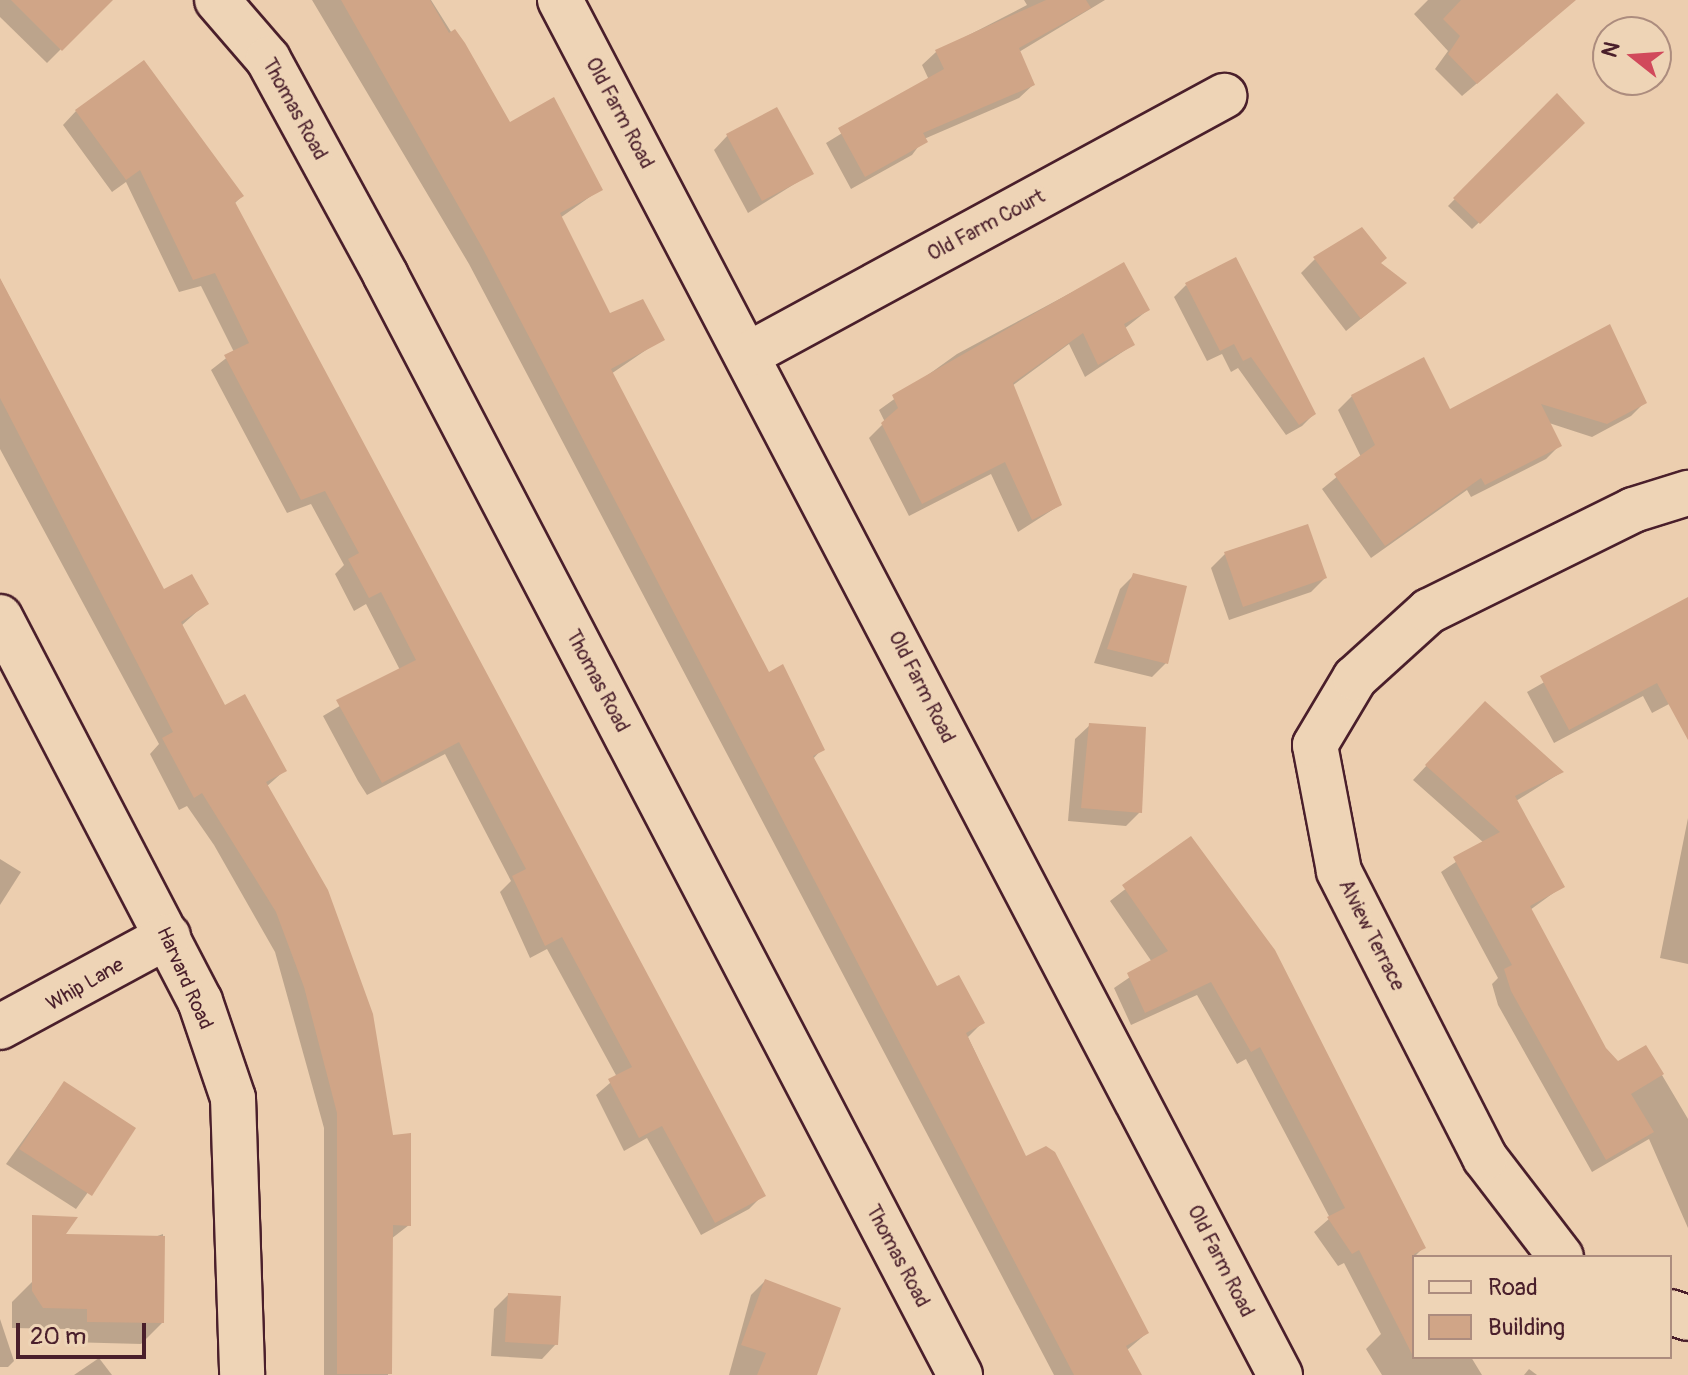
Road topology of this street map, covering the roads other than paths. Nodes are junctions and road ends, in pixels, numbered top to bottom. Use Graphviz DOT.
graph roads {
  1 [pos="217,0"];
  2 [pos="560,0"];
  3 [pos="1224,96"];
  4 [pos="749,354"];
  5 [pos="1688,493"];
  6 [pos="0,617"];
  7 [pos="168,936"];
  8 [pos="0,1027"];
  9 [pos="1559,1255"];
  10 [pos="242,1375"];
  11 [pos="960,1375"];
  12 [pos="1280,1375"];
  1 -- 11 [label="street, Thomas Road"];
  2 -- 4 [label="street, Old Farm Road"];
  3 -- 4 [label="street, Old Farm Court"];
  4 -- 12 [label="street, Old Farm Road"];
  5 -- 9 [label="street, Alview Terrace"];
  6 -- 7 [label="street, Harvard Road"];
  7 -- 8 [label="street, Whip Lane"];
  7 -- 10 [label="street, Harvard Road"];
}
